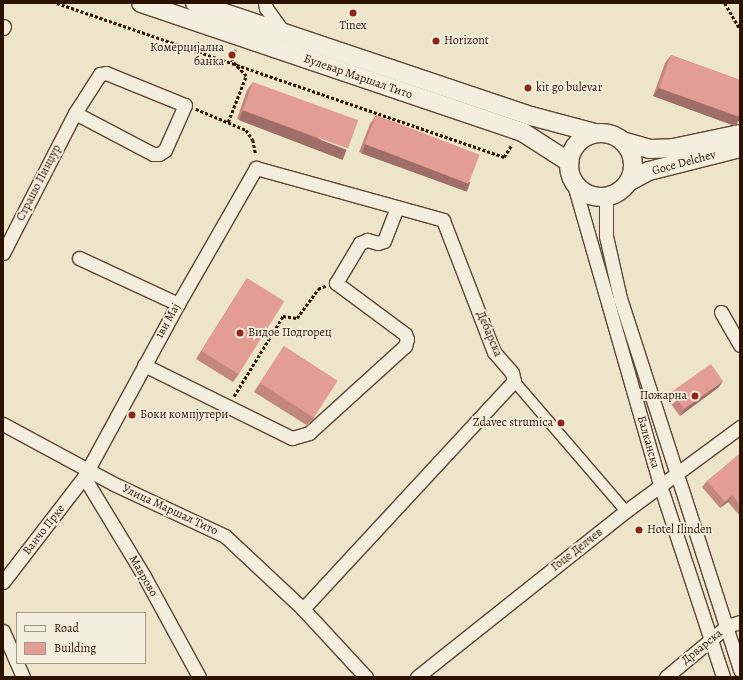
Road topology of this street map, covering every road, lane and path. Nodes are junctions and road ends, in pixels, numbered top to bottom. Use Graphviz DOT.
graph roads {
  1 [pos="57,3"];
  2 [pos="142,3"];
  3 [pos="265,3"];
  4 [pos="725,3"];
  5 [pos="209,4"];
  6 [pos="740,29"];
  7 [pos="283,31"];
  8 [pos="240,37"];
  9 [pos="234,64"];
  10 [pos="185,105"];
  11 [pos="75,113"];
  12 [pos="228,122"];
  13 [pos="595,133"];
  14 [pos="740,134"];
  15 [pos="622,141"];
  16 [pos="740,148"];
  17 [pos="504,157"];
  18 [pos="569,162"];
  19 [pos="256,168"];
  20 [pos="573,181"];
  21 [pos="630,181"];
  22 [pos="606,197"];
  23 [pos="397,207"];
  24 [pos="3,254"];
  25 [pos="79,258"];
  26 [pos="336,280"];
  27 [pos="178,304"];
  28 [pos="721,312"];
  29 [pos="740,345"];
  30 [pos="144,365"];
  31 [pos="514,382"];
  32 [pos="228,406"];
  33 [pos="3,424"];
  34 [pos="740,427"];
  35 [pos="86,473"];
  36 [pos="676,475"];
  37 [pos="660,485"];
  38 [pos="626,511"];
  39 [pos="3,582"];
  40 [pos="303,609"];
  41 [pos="740,622"];
  42 [pos="727,626"];
  43 [pos="3,631"];
  44 [pos="712,639"];
  45 [pos="16,661"];
  46 [pos="17,664"];
  47 [pos="740,670"];
  48 [pos="23,677"];
  49 [pos="198,677"];
  50 [pos="366,677"];
  51 [pos="417,677"];
  52 [pos="666,677"];
  53 [pos="723,677"];
  1 -- 9 [label="path"];
  2 -- 8 [label="main road, Булевар Маршал Тито"];
  3 -- 7 [label="street"];
  4 -- 6 [label="path"];
  5 -- 7 [label="main road, Булевар Маршал Тито"];
  7 -- 13 [label="main road, Булевар Маршал Тито"];
  8 -- 9 [label="path"];
  8 -- 18 [label="main road, Булевар Маршал Тито"];
  9 -- 12 [label="path"];
  9 -- 17 [label="path"];
  10 -- 11 [label="street, Страшо Пинџур"];
  10 -- 11 [label="street"];
  10 -- 12 [label="path"];
  11 -- 24 [label="street, Страшо Пинџур"];
  12 -- 19 [label="path"];
  13 -- 15 [label="main road"];
  13 -- 18 [label="main road"];
  14 -- 15 [label="main road, Goce Delchev"];
  15 -- 21 [label="main road"];
  16 -- 21 [label="main road, Goce Delchev"];
  18 -- 20 [label="main road"];
  19 -- 23 [label="street, Дебарска"];
  19 -- 27 [label="street, 1ви Мај"];
  20 -- 22 [label="main road"];
  20 -- 37 [label="street, Балканска"];
  21 -- 22 [label="main road"];
  22 -- 36 [label="street, Балканска"];
  23 -- 26 [label="street"];
  23 -- 31 [label="street, Дебарска"];
  25 -- 27 [label="street"];
  26 -- 32 [label="path"];
  26 -- 32 [label="street"];
  27 -- 30 [label="street, 1ви Мај"];
  28 -- 29 [label="street"];
  30 -- 32 [label="street"];
  30 -- 35 [label="street, 1ви Мај"];
  31 -- 38 [label="street"];
  31 -- 40 [label="street"];
  33 -- 35 [label="street, Улица Маршал Тито"];
  34 -- 36 [label="street, Гоце Делчев"];
  35 -- 39 [label="street, Ванчо Прке"];
  35 -- 40 [label="street, Улица Маршал Тито"];
  35 -- 49 [label="street, Маврово"];
  36 -- 37 [label="street, Гоце Делчев"];
  36 -- 42 [label="street, Балканска"];
  37 -- 38 [label="street, Гоце Делчев"];
  37 -- 44 [label="street, Балканска"];
  38 -- 51 [label="street, Гоце Делчев"];
  40 -- 50 [label="street, Улица Маршал Тито"];
  41 -- 42 [label="street, Дрварска"];
  42 -- 44 [label="street, Дрварска"];
  42 -- 47 [label="street, Балканска"];
  43 -- 45 [label="street"];
  44 -- 52 [label="street, Дрварска"];
  44 -- 53 [label="street, Балканска"];
  46 -- 48 [label="street"];
}
